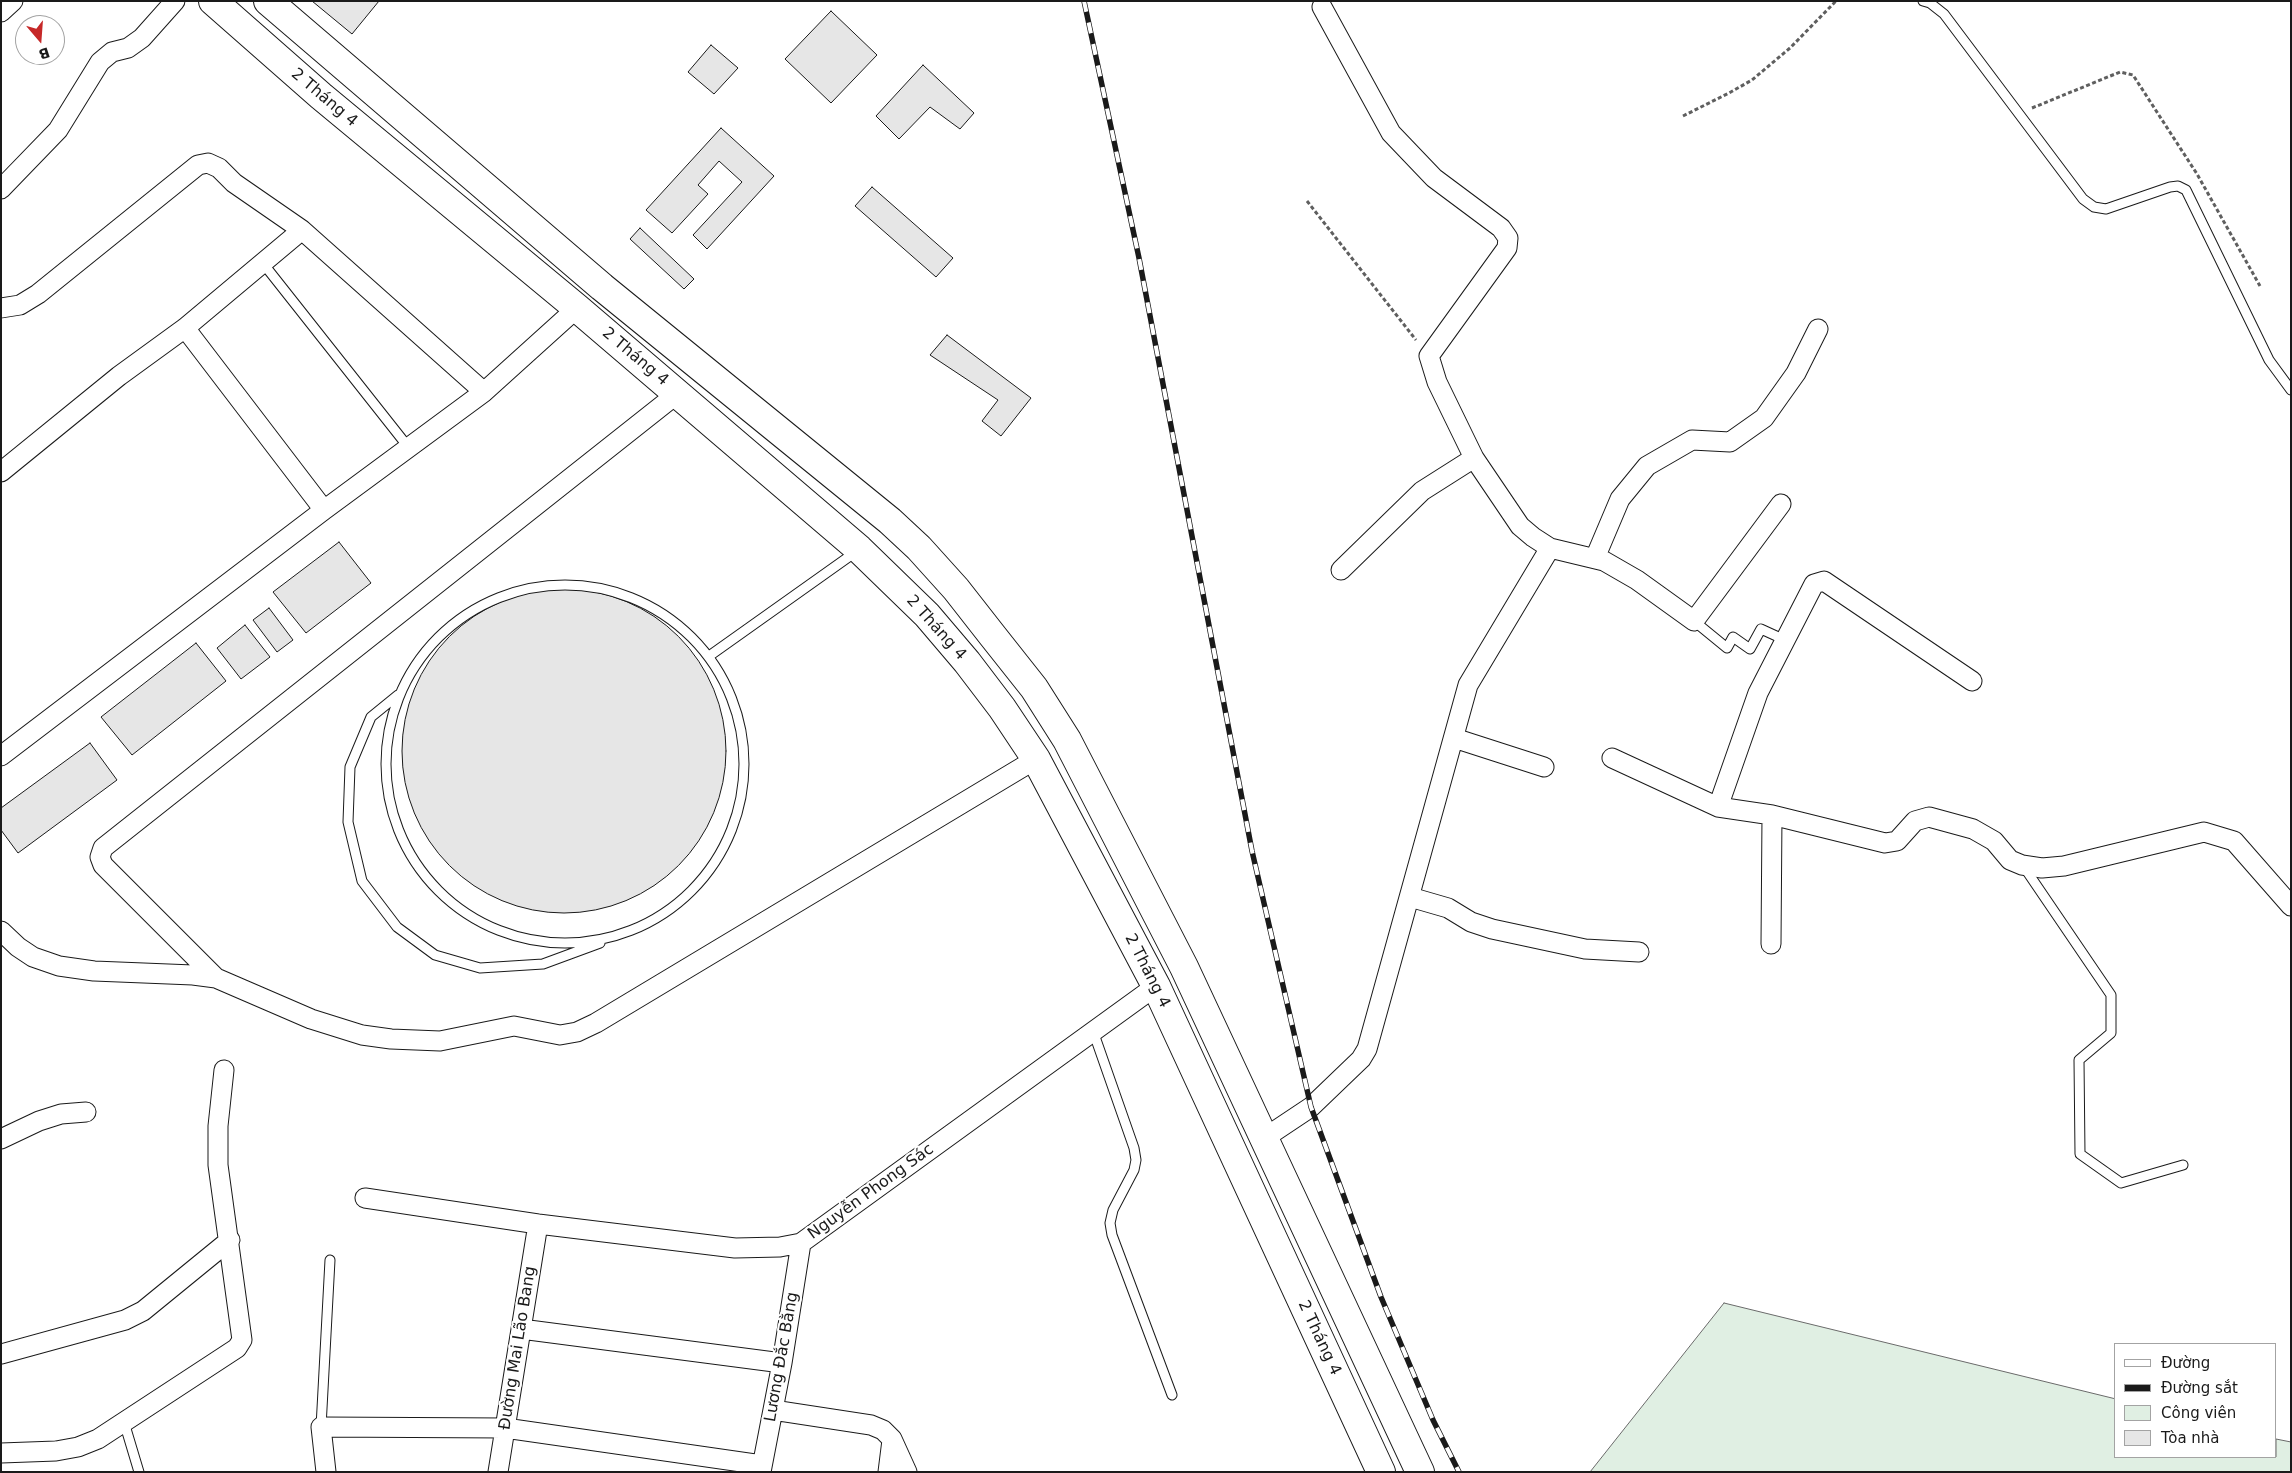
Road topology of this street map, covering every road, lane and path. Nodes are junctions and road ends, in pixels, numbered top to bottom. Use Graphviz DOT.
graph roads {
  1 [pos="13,1"];
  2 [pos="175,1"];
  3 [pos="213,1"];
  4 [pos="268,1"];
  5 [pos="1836,1"];
  6 [pos="1923,1"];
  7 [pos="1322,7"];
  8 [pos="1,12"];
  9 [pos="2018,113"];
  10 [pos="1683,116"];
  11 [pos="1,188"];
  12 [pos="1307,201"];
  13 [pos="302,230"];
  14 [pos="262,262"];
  15 [pos="2260,286"];
  16 [pos="1,308"];
  17 [pos="577,308"];
  18 [pos="185,328"];
  19 [pos="1818,329"];
  20 [pos="1429,356"];
  21 [pos="2291,390"];
  22 [pos="484,392"];
  23 [pos="678,393"];
  24 [pos="409,448"];
  25 [pos="1474,458"];
  26 [pos="1,472"];
  27 [pos="1782,504"];
  28 [pos="324,510"];
  29 [pos="890,522"];
  30 [pos="1550,548"];
  31 [pos="859,549"];
  32 [pos="1595,558"];
  33 [pos="1341,570"];
  34 [pos="1694,621"];
  35 [pos="1785,640"];
  36 [pos="712,654"];
  37 [pos="1972,681"];
  38 [pos="398,695"];
  39 [pos="1454,738"];
  40 [pos="1067,740"];
  41 [pos="1,756"];
  42 [pos="1612,758"];
  43 [pos="1036,759"];
  44 [pos="1544,768"];
  45 [pos="1718,807"];
  46 [pos="1772,815"];
  47 [pos="2022,865"];
  48 [pos="1410,896"];
  49 [pos="2291,906"];
  50 [pos="1,931"];
  51 [pos="633,931"];
  52 [pos="1771,944"];
  53 [pos="1639,952"];
  54 [pos="1184,967"];
  55 [pos="216,978"];
  56 [pos="1156,986"];
  57 [pos="1093,1030"];
  58 [pos="224,1070"];
  59 [pos="86,1112"];
  60 [pos="1,1139"];
  61 [pos="1263,1139"];
  62 [pos="2183,1166"];
  63 [pos="365,1198"];
  64 [pos="538,1224"];
  65 [pos="230,1240"];
  66 [pos="801,1243"];
  67 [pos="330,1260"];
  68 [pos="521,1329"];
  69 [pos="1,1354"];
  70 [pos="782,1363"];
  71 [pos="1172,1394"];
  72 [pos="773,1410"];
  73 [pos="124,1422"];
  74 [pos="321,1427"];
  75 [pos="505,1428"];
  76 [pos="892,1439"];
  77 [pos="1,1453"];
  78 [pos="762,1468"];
  79 [pos="139,1472"];
  80 [pos="326,1472"];
  81 [pos="498,1472"];
  82 [pos="888,1472"];
  83 [pos="907,1472"];
  84 [pos="1381,1472"];
  85 [pos="1420,1472"];
  1 -- 8 [label="street"];
  2 -- 11 [label="street"];
  3 -- 17 [label="main road, 2 Tháng 4"];
  4 -- 29 [label="main road, 2 Tháng 4"];
  5 -- 10 [label="path"];
  6 -- 9 [label="lane"];
  7 -- 20 [label="street"];
  9 -- 15 [label="path"];
  9 -- 21 [label="lane"];
  12 -- 20 [label="path"];
  13 -- 14 [label="street"];
  13 -- 16 [label="street"];
  13 -- 22 [label="street"];
  14 -- 18 [label="street"];
  14 -- 24 [label="lane"];
  17 -- 22 [label="street"];
  17 -- 23 [label="main road, 2 Tháng 4"];
  18 -- 26 [label="street"];
  18 -- 28 [label="street"];
  19 -- 32 [label="street"];
  20 -- 25 [label="street"];
  22 -- 24 [label="street"];
  23 -- 31 [label="main road, 2 Tháng 4"];
  23 -- 55 [label="street"];
  24 -- 28 [label="street"];
  25 -- 30 [label="street"];
  25 -- 33 [label="street"];
  27 -- 34 [label="street"];
  28 -- 41 [label="street"];
  29 -- 31 [label="main road"];
  29 -- 40 [label="main road, 2 Tháng 4"];
  30 -- 32 [label="street"];
  30 -- 39 [label="street"];
  31 -- 36 [label="lane"];
  31 -- 43 [label="main road, 2 Tháng 4"];
  32 -- 34 [label="street"];
  34 -- 35 [label="lane"];
  35 -- 37 [label="street"];
  35 -- 45 [label="street"];
  36 -- 38 [label="lane"];
  36 -- 51 [label="lane"];
  38 -- 51 [label="lane"];
  38 -- 51 [label="lane"];
  39 -- 44 [label="street"];
  39 -- 48 [label="street"];
  40 -- 43 [label="main road"];
  40 -- 54 [label="main road, 2 Tháng 4"];
  42 -- 45 [label="street"];
  43 -- 55 [label="street"];
  43 -- 56 [label="main road, 2 Tháng 4"];
  45 -- 46 [label="street"];
  46 -- 47 [label="street"];
  46 -- 52 [label="street"];
  47 -- 49 [label="street"];
  47 -- 62 [label="lane"];
  48 -- 53 [label="street"];
  48 -- 61 [label="street"];
  50 -- 55 [label="street"];
  54 -- 56 [label="main road"];
  54 -- 61 [label="main road, 2 Tháng 4"];
  56 -- 57 [label="street, Nguyễn Phong Sác"];
  56 -- 84 [label="main road, 2 Tháng 4"];
  57 -- 66 [label="street, Nguyễn Phong Sác"];
  57 -- 71 [label="lane"];
  58 -- 65 [label="street"];
  59 -- 60 [label="street"];
  61 -- 85 [label="main road, 2 Tháng 4"];
  63 -- 64 [label="street, Nguyễn Phong Sác"];
  64 -- 66 [label="street, Nguyễn Phong Sác"];
  64 -- 68 [label="street, Đường Mai Lão Bang"];
  65 -- 69 [label="street"];
  65 -- 73 [label="street"];
  66 -- 70 [label="street, Lương Đắc Bằng"];
  67 -- 74 [label="lane"];
  68 -- 70 [label="street"];
  68 -- 75 [label="street, Đường Mai Lão Bang"];
  70 -- 72 [label="street, Lương Đắc Bằng"];
  72 -- 76 [label="street"];
  72 -- 78 [label="street, Lương Đắc Bằng"];
  73 -- 77 [label="street"];
  73 -- 79 [label="lane"];
  74 -- 75 [label="street"];
  74 -- 80 [label="street"];
  75 -- 78 [label="street"];
  75 -- 81 [label="street, Đường Mai Lão Bang"];
  76 -- 82 [label="street"];
  76 -- 83 [label="street"];
}
